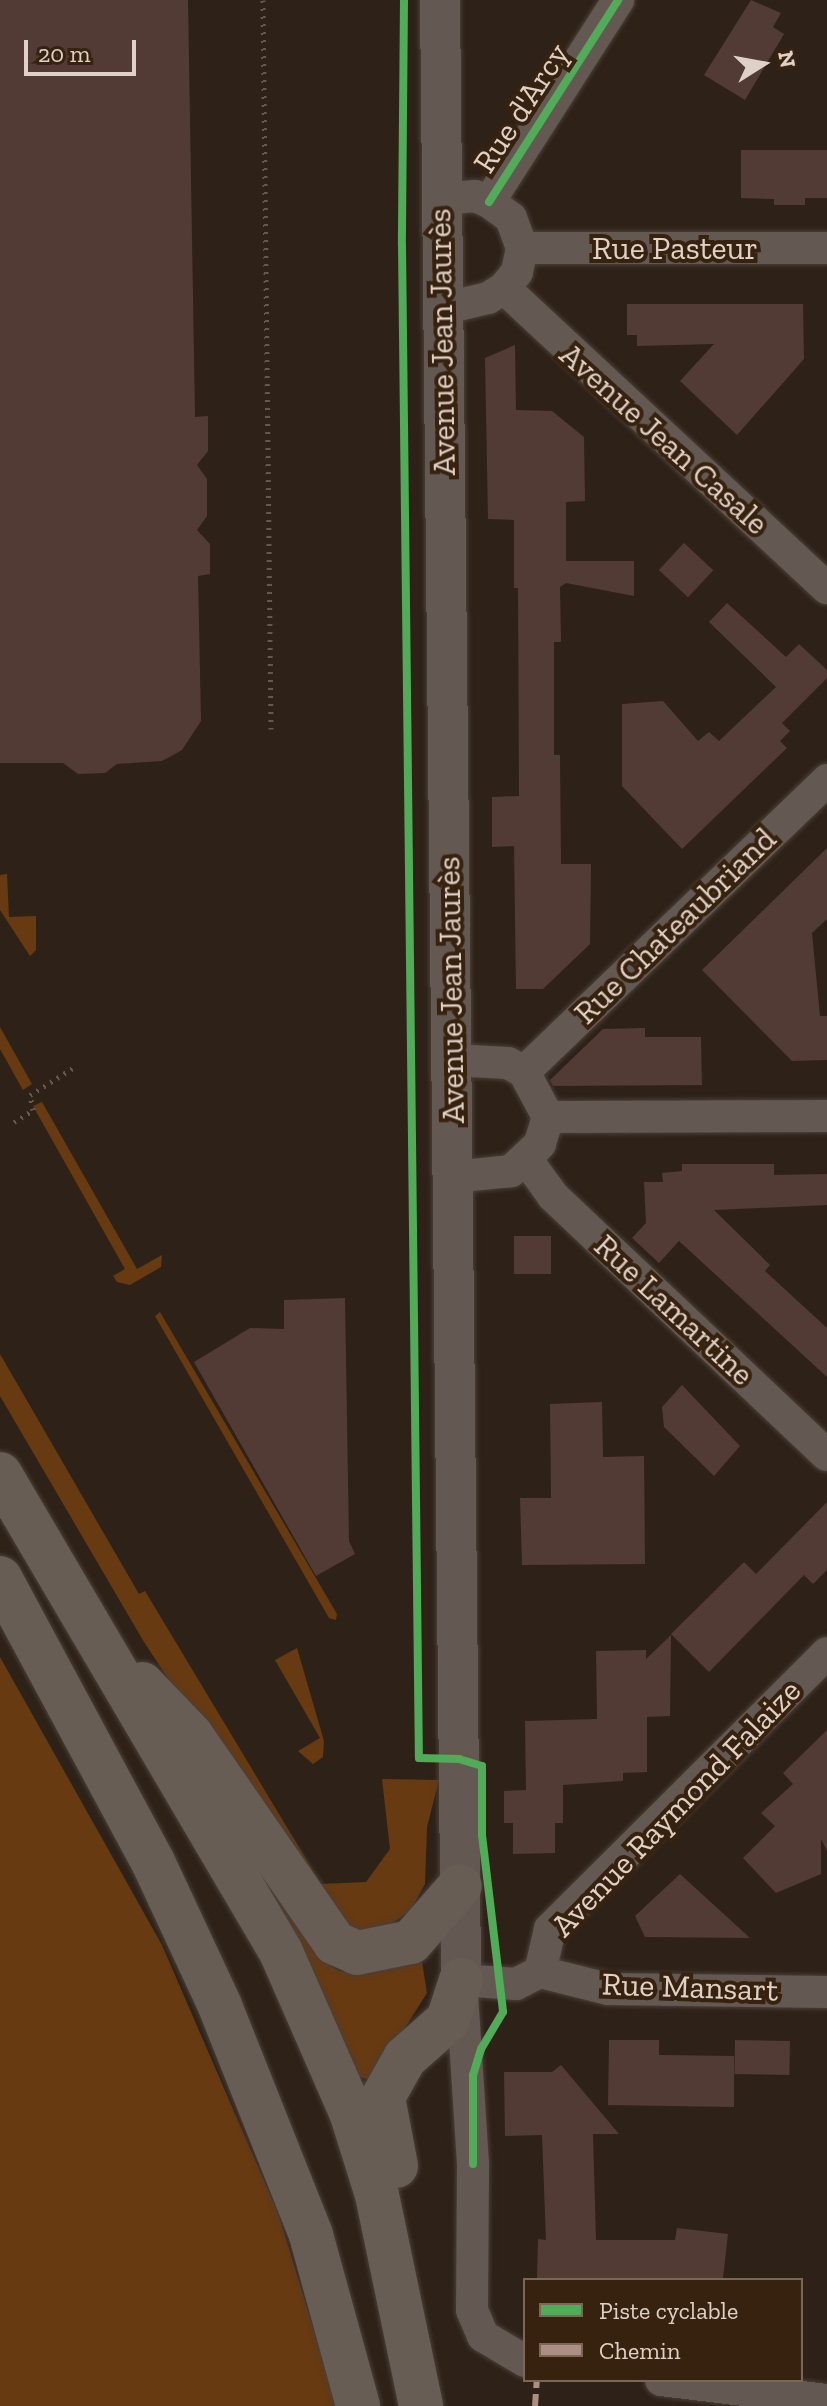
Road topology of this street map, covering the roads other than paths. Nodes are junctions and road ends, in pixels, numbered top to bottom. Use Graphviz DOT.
graph roads {
  1 [pos="440,0"];
  2 [pos="618,0"];
  3 [pos="441,199"];
  4 [pos="489,202"];
  5 [pos="522,248"];
  6 [pos="827,248"];
  7 [pos="504,288"];
  8 [pos="442,309"];
  9 [pos="827,588"];
  10 [pos="827,780"];
  11 [pos="452,1060"];
  12 [pos="524,1072"];
  13 [pos="827,1116"];
  14 [pos="548,1117"];
  15 [pos="527,1160"];
  16 [pos="454,1177"];
  17 [pos="827,1455"];
  18 [pos="0,1474"];
  19 [pos="0,1578"];
  20 [pos="94,1635"];
  21 [pos="827,1653"];
  22 [pos="460,1886"];
  23 [pos="540,1972"];
  24 [pos="461,1980"];
  25 [pos="827,1992"];
  26 [pos="399,2287"];
  27 [pos="523,2360"];
  28 [pos="678,2382"];
  29 [pos="827,2400"];
  30 [pos="358,2406"];
  31 [pos="421,2406"];
  1 -- 3 [label="street, Avenue Jean Jaurès"];
  2 -- 4 [label="street, Rue d'Arcy"];
  3 -- 4 [label="street"];
  3 -- 8 [label="street, Avenue Jean Jaurès"];
  4 -- 5 [label="street"];
  5 -- 6 [label="street, Rue Pasteur"];
  5 -- 7 [label="street"];
  7 -- 8 [label="street"];
  7 -- 9 [label="street, Avenue Jean Casale"];
  8 -- 11 [label="street, Avenue Jean Jaurès"];
  10 -- 12 [label="street, Rue Chateaubriand"];
  11 -- 12 [label="street"];
  11 -- 16 [label="street, Avenue Jean Jaurès"];
  12 -- 14 [label="street"];
  13 -- 14 [label="street"];
  14 -- 15 [label="street"];
  15 -- 16 [label="street"];
  15 -- 17 [label="street, Rue Lamartine"];
  16 -- 22 [label="street, Avenue Jean Jaurès"];
  18 -- 20 [label="main road"];
  19 -- 30 [label="main road"];
  20 -- 22 [label="main road"];
  20 -- 26 [label="main road"];
  21 -- 23 [label="street, Avenue Raymond Falaize"];
  22 -- 24 [label="street, Avenue Jean Jaurès"];
  23 -- 24 [label="street"];
  23 -- 25 [label="street, Rue Mansart"];
  24 -- 26 [label="main road"];
  24 -- 27 [label="street"];
  26 -- 31 [label="main road"];
  28 -- 29 [label="street"];
}
